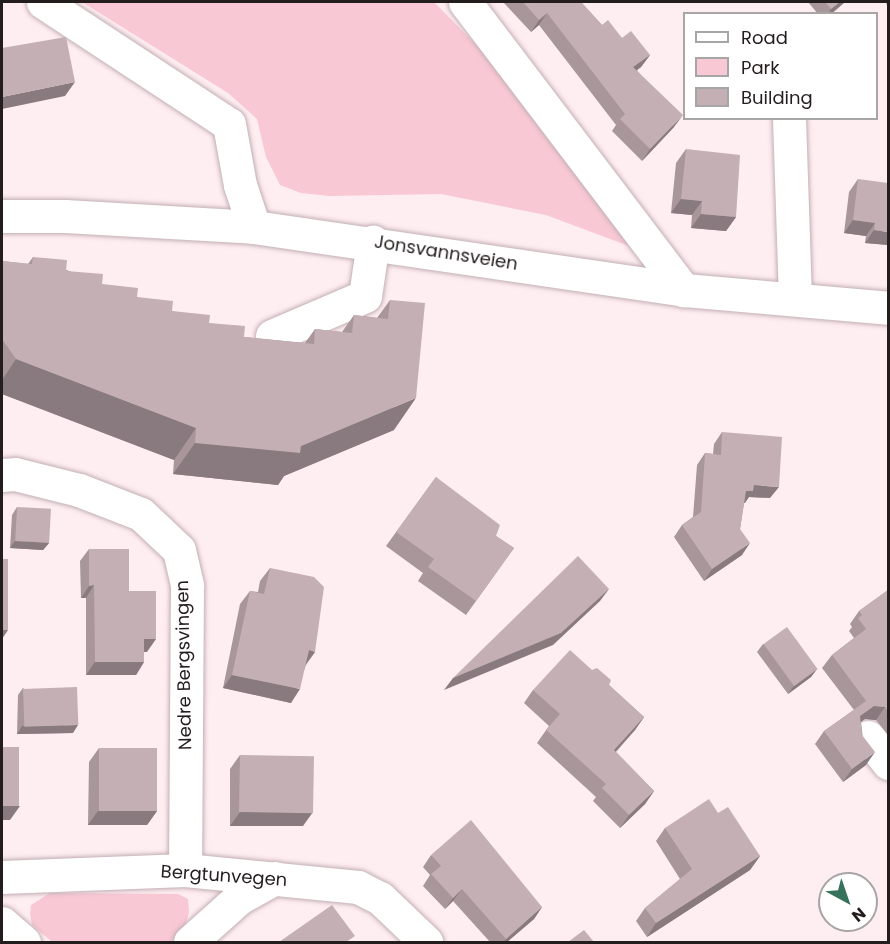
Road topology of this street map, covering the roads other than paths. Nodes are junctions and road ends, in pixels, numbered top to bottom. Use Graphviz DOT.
graph roads {
  1 [pos="43,2"];
  2 [pos="465,2"];
  3 [pos="789,120"];
  4 [pos="2,216"];
  5 [pos="254,227"];
  6 [pos="373,242"];
  7 [pos="684,290"];
  8 [pos="795,298"];
  9 [pos="888,308"];
  10 [pos="272,336"];
  11 [pos="2,475"];
  12 [pos="868,737"];
  13 [pos="888,763"];
  14 [pos="185,870"];
  15 [pos="2,877"];
  16 [pos="275,878"];
  17 [pos="190,942"];
  18 [pos="426,942"];
  1 -- 5 [label="street"];
  2 -- 7 [label="street"];
  3 -- 8 [label="street"];
  4 -- 5 [label="street, Jonsvannsveien"];
  5 -- 6 [label="street, Jonsvannsveien"];
  6 -- 7 [label="street, Jonsvannsveien"];
  6 -- 10 [label="street"];
  7 -- 8 [label="street, Jonsvannsveien"];
  8 -- 9 [label="street, Jonsvannsveien"];
  11 -- 14 [label="street, Nedre Bergsvingen"];
  12 -- 13 [label="street"];
  14 -- 15 [label="street, Bergtunvegen"];
  14 -- 16 [label="street, Bergtunvegen"];
  16 -- 17 [label="street"];
  16 -- 18 [label="street, Bergtunvegen"];
}
